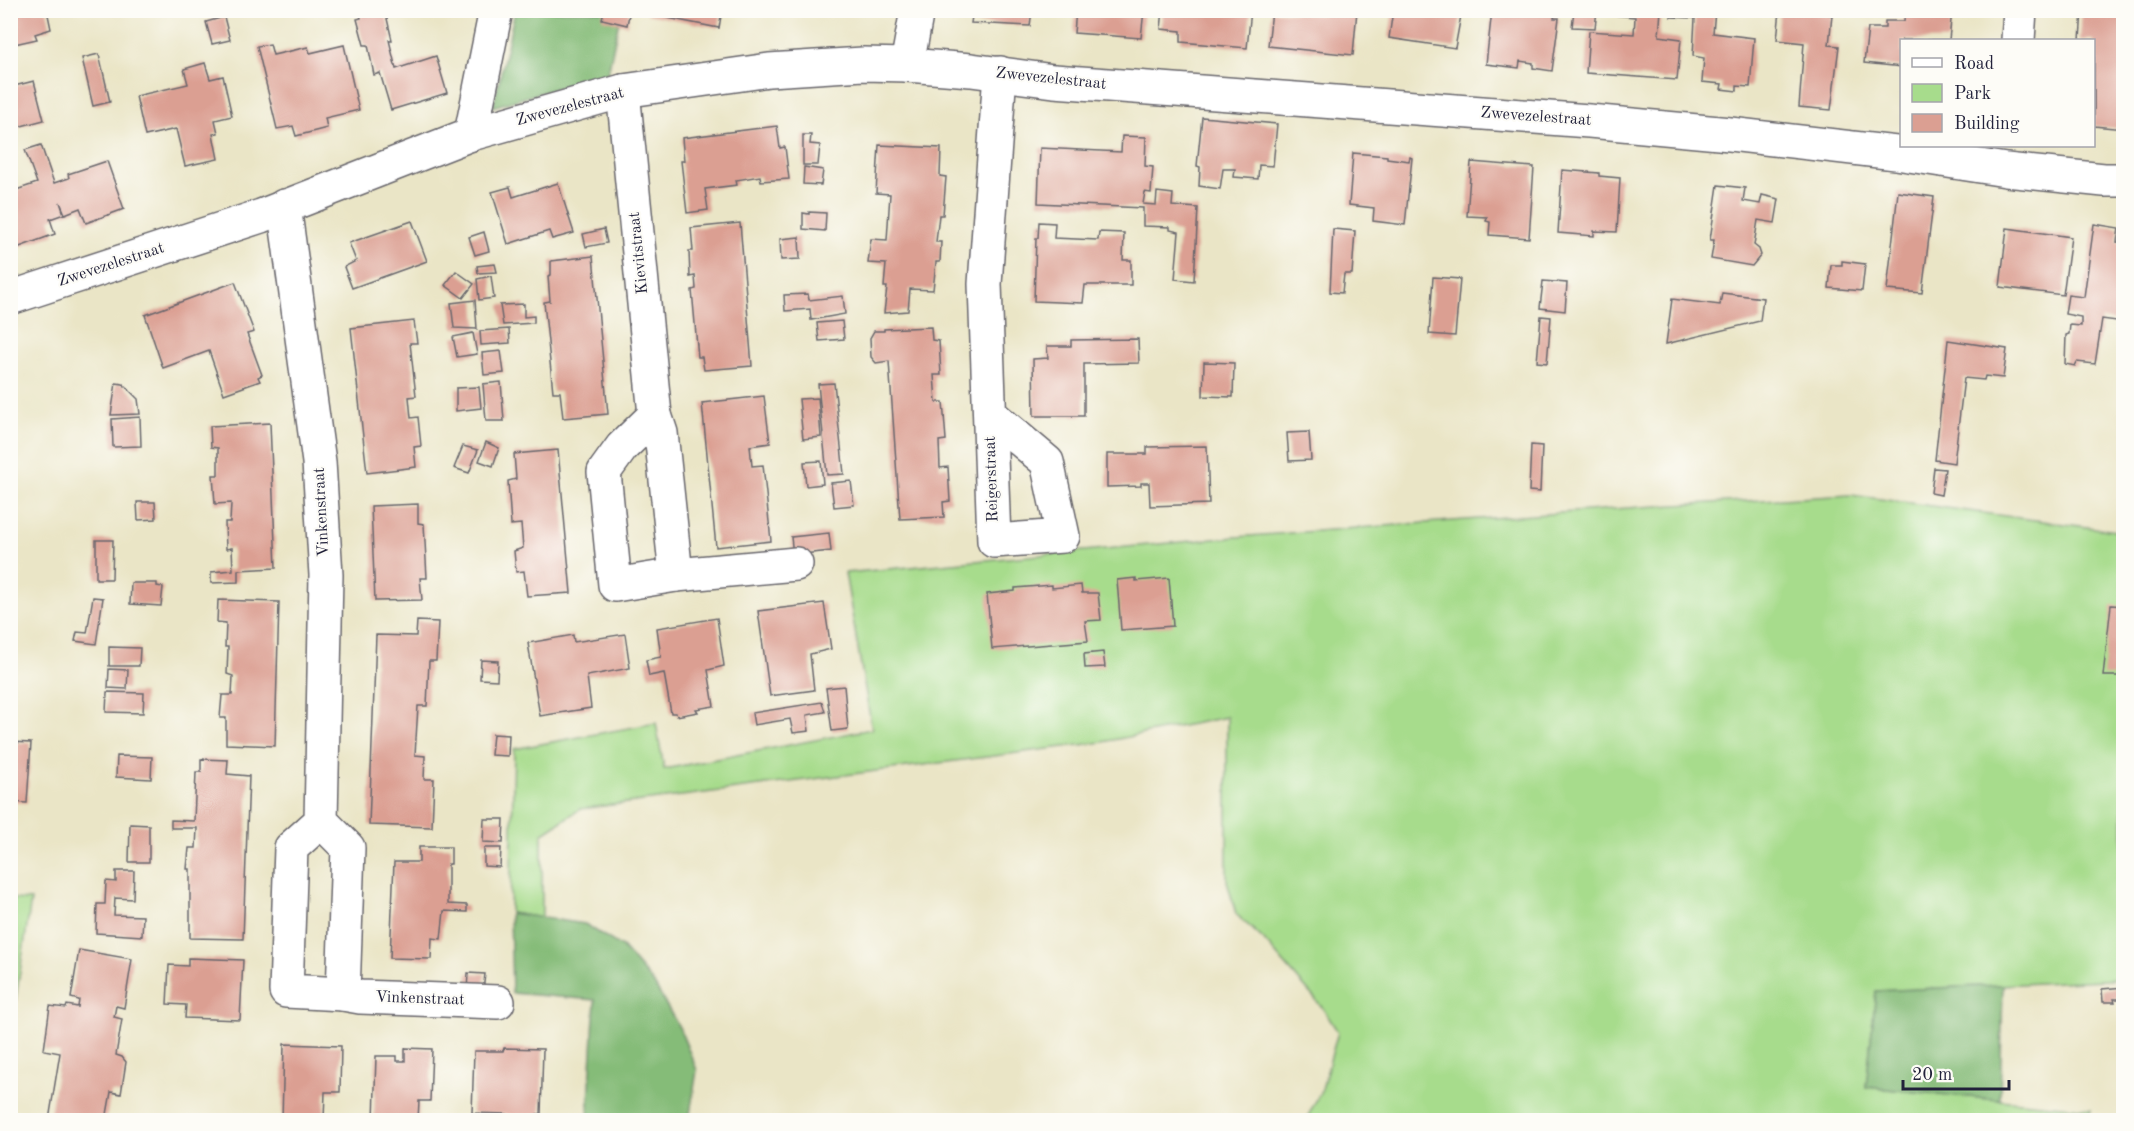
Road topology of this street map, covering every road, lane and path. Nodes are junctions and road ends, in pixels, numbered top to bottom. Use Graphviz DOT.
graph roads {
  1 [pos="496,10"];
  2 [pos="917,10"];
  3 [pos="2020,10"];
  4 [pos="2018,39"];
  5 [pos="907,65"];
  6 [pos="1000,74"];
  7 [pos="623,91"];
  8 [pos="471,134"];
  9 [pos="2008,158"];
  10 [pos="2124,180"];
  11 [pos="284,206"];
  12 [pos="10,298"];
  13 [pos="990,414"];
  14 [pos="655,415"];
  15 [pos="796,564"];
  16 [pos="676,575"];
  17 [pos="321,821"];
  18 [pos="343,994"];
  19 [pos="498,1002"];
  1 -- 8 [label="street"];
  2 -- 5 [label="street"];
  3 -- 4 [label="street"];
  5 -- 6 [label="street, Zwevezelestraat"];
  5 -- 7 [label="street, Zwevezelestraat"];
  6 -- 9 [label="street, Zwevezelestraat"];
  6 -- 13 [label="street, Reigerstraat"];
  7 -- 8 [label="street, Zwevezelestraat"];
  7 -- 14 [label="street, Kievitstraat"];
  8 -- 11 [label="street, Zwevezelestraat"];
  9 -- 10 [label="street, Zwevezelestraat"];
  11 -- 12 [label="street, Zwevezelestraat"];
  11 -- 17 [label="street, Vinkenstraat"];
  14 -- 16 [label="street, Kievitstraat"];
  14 -- 16 [label="street"];
  15 -- 16 [label="street"];
  17 -- 18 [label="street"];
  17 -- 18 [label="street, Vinkenstraat"];
  18 -- 19 [label="street, Vinkenstraat"];
}
